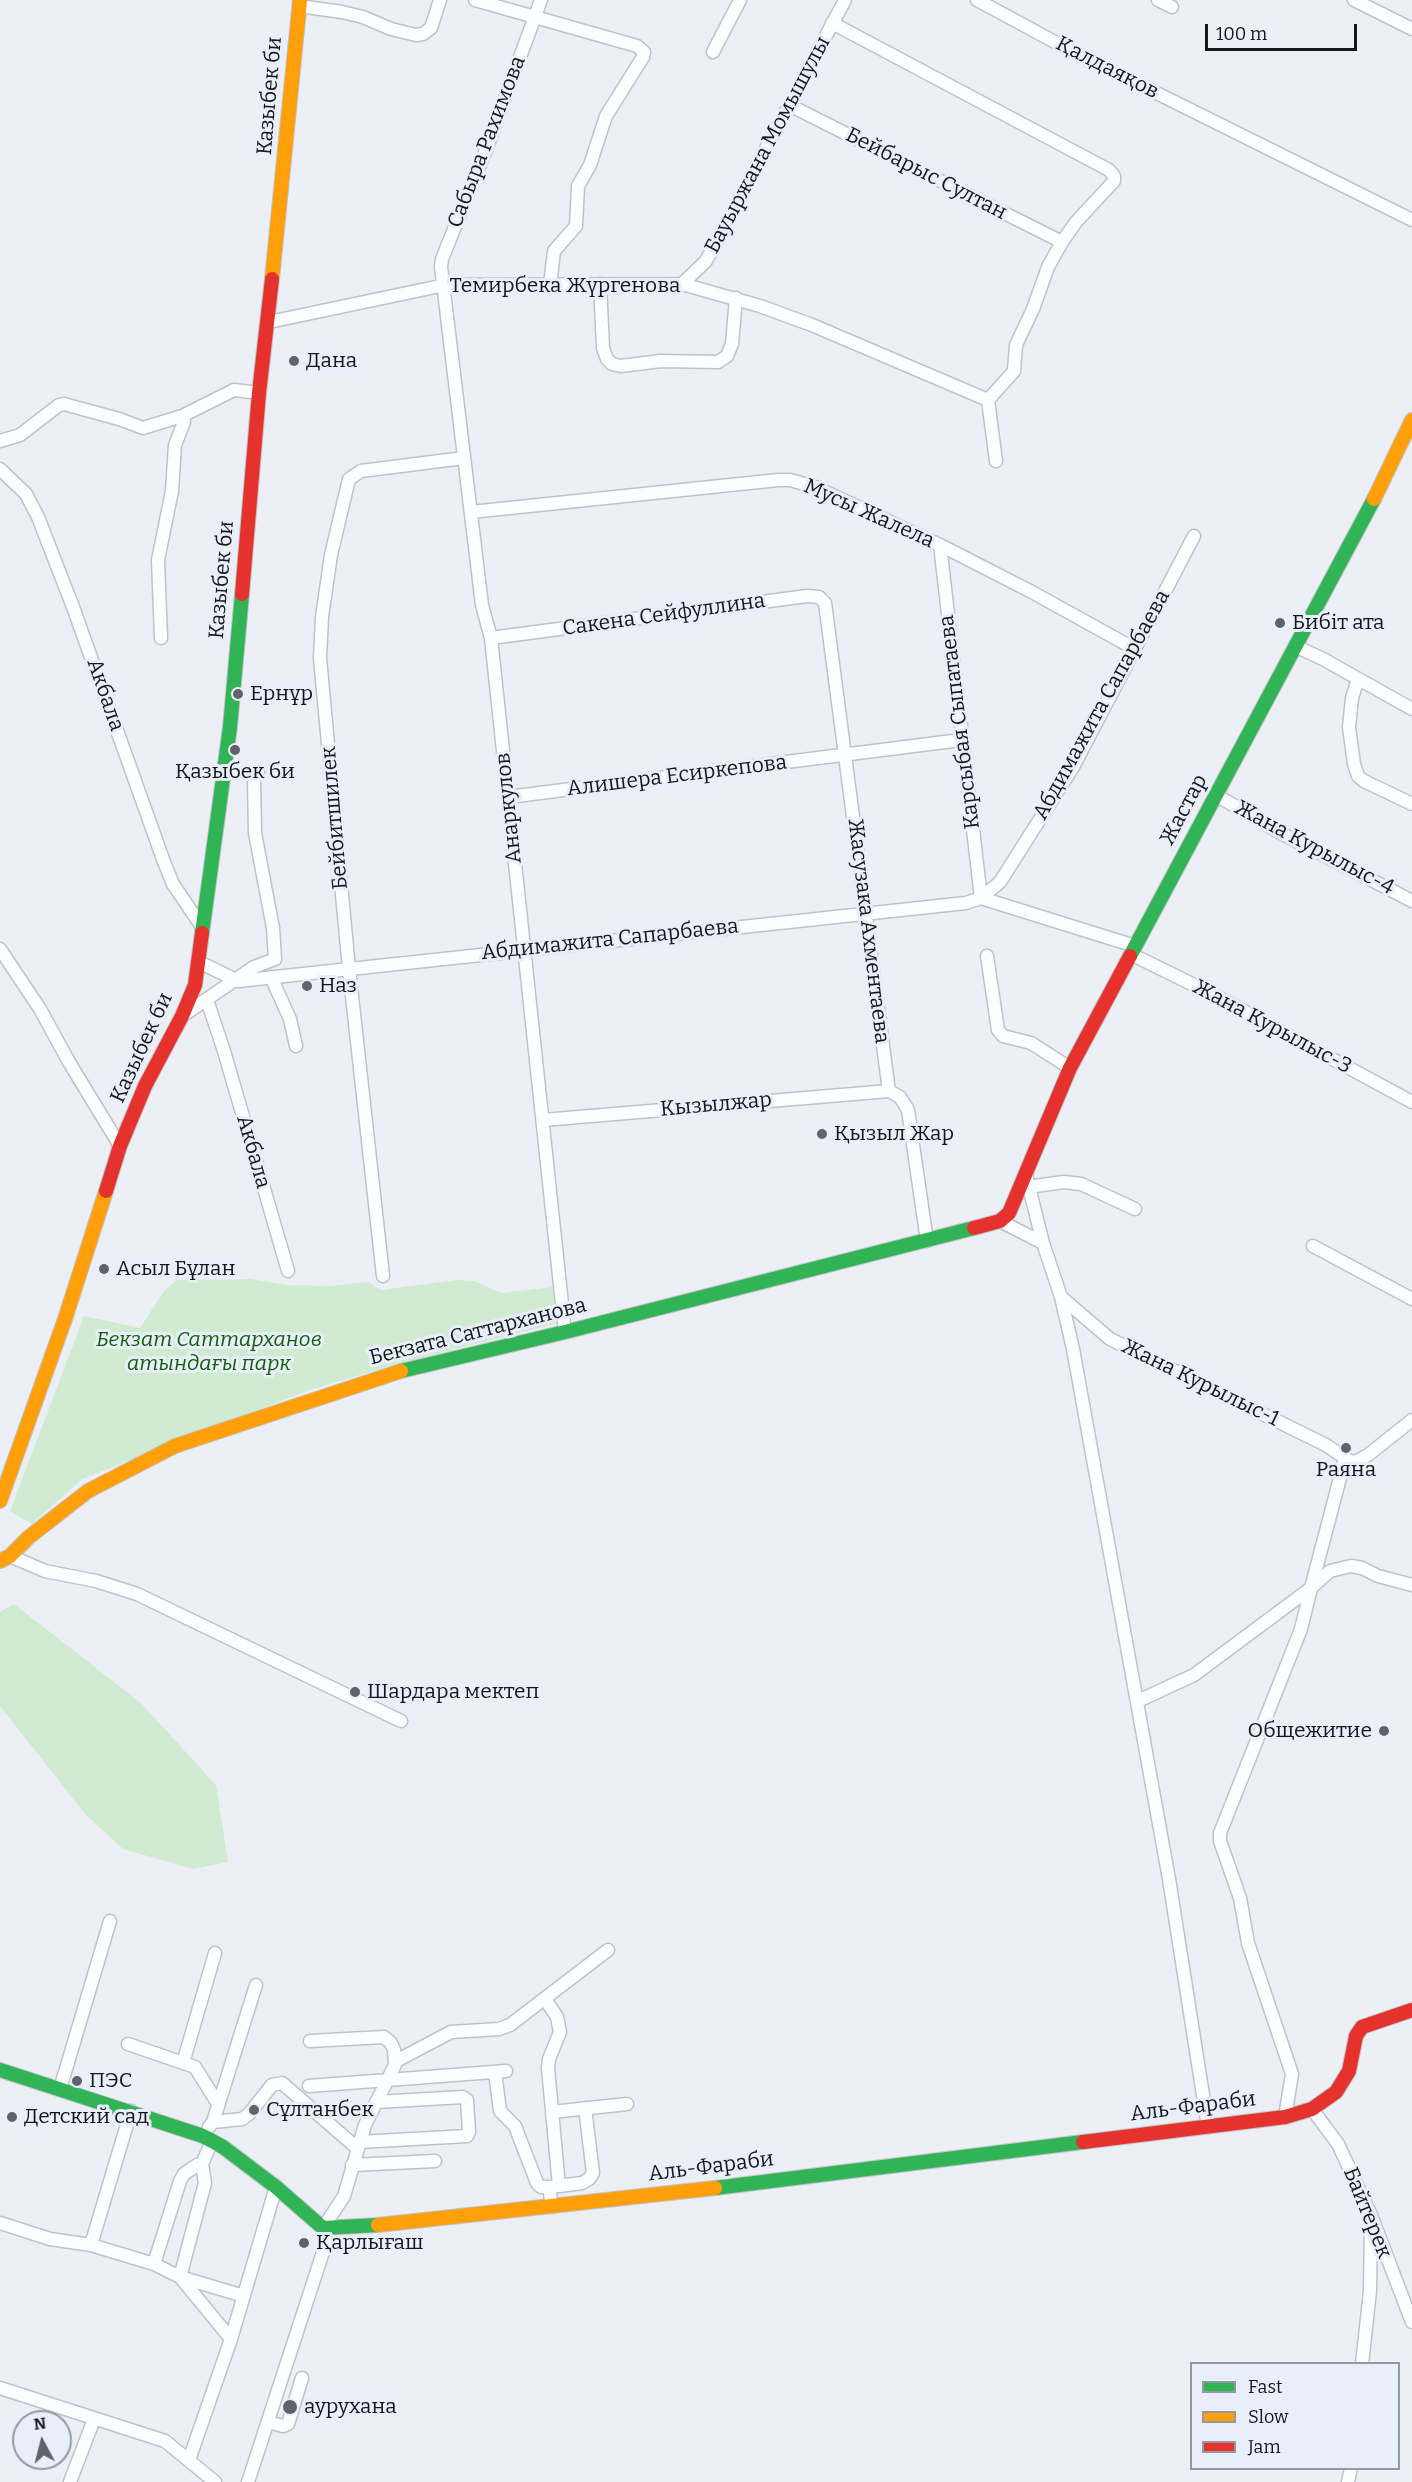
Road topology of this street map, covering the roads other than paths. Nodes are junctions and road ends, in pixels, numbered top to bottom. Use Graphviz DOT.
graph roads {
  1 [pos="440,0"];
  2 [pos="475,0"];
  3 [pos="541,0"];
  4 [pos="740,0"];
  5 [pos="845,0"];
  6 [pos="977,0"];
  7 [pos="1158,0"];
  8 [pos="1354,0"];
  9 [pos="299,3"];
  10 [pos="1172,7"];
  11 [pos="534,17"];
  12 [pos="832,23"];
  13 [pos="1412,29"];
  14 [pos="714,52"];
  15 [pos="789,105"];
  16 [pos="1412,220"];
  17 [pos="1062,242"];
  18 [pos="600,284"];
  19 [pos="682,284"];
  20 [pos="445,285"];
  21 [pos="550,285"];
  22 [pos="736,298"];
  23 [pos="269,322"];
  24 [pos="259,393"];
  25 [pos="987,400"];
  26 [pos="182,416"];
  27 [pos="1411,425"];
  28 [pos="0,441"];
  29 [pos="464,458"];
  30 [pos="996,461"];
  31 [pos="0,469"];
  32 [pos="471,512"];
  33 [pos="1194,536"];
  34 [pos="940,545"];
  35 [pos="827,612"];
  36 [pos="161,638"];
  37 [pos="491,638"];
  38 [pos="1295,646"];
  39 [pos="1135,649"];
  40 [pos="1358,679"];
  41 [pos="1412,709"];
  42 [pos="961,740"];
  43 [pos="846,755"];
  44 [pos="258,772"];
  45 [pos="1216,795"];
  46 [pos="508,797"];
  47 [pos="1412,804"];
  48 [pos="981,898"];
  49 [pos="1412,901"];
  50 [pos="865,913"];
  51 [pos="202,927"];
  52 [pos="0,949"];
  53 [pos="525,949"];
  54 [pos="1133,950"];
  55 [pos="987,956"];
  56 [pos="199,962"];
  57 [pos="349,969"];
  58 [pos="271,977"];
  59 [pos="238,981"];
  60 [pos="207,1000"];
  61 [pos="182,1016"];
  62 [pos="296,1046"];
  63 [pos="1070,1068"];
  64 [pos="889,1091"];
  65 [pos="1412,1102"];
  66 [pos="543,1120"];
  67 [pos="120,1146"];
  68 [pos="1027,1181"];
  69 [pos="1135,1209"];
  70 [pos="1000,1221"];
  71 [pos="927,1241"];
  72 [pos="1043,1243"];
  73 [pos="1313,1246"];
  74 [pos="288,1271"];
  75 [pos="382,1276"];
  76 [pos="1061,1297"];
  77 [pos="1412,1299"];
  78 [pos="566,1332"];
  79 [pos="1412,1420"];
  80 [pos="1345,1459"];
  81 [pos="0,1501"];
  82 [pos="5,1558"];
  83 [pos="1412,1585"];
  84 [pos="1311,1588"];
  85 [pos="1138,1701"];
  86 [pos="401,1721"];
  87 [pos="110,1922"];
  88 [pos="608,1950"];
  89 [pos="215,1953"];
  90 [pos="256,1985"];
  91 [pos="545,1999"];
  92 [pos="1412,2010"];
  93 [pos="310,2041"];
  94 [pos="128,2044"];
  95 [pos="396,2061"];
  96 [pos="183,2063"];
  97 [pos="0,2070"];
  98 [pos="387,2080"];
  99 [pos="309,2086"];
  100 [pos="60,2089"];
  101 [pos="376,2102"];
  102 [pos="218,2104"];
  103 [pos="627,2104"];
  104 [pos="585,2108"];
  105 [pos="1312,2109"];
  106 [pos="131,2111"];
  107 [pos="552,2112"];
  108 [pos="1285,2117"];
  109 [pos="213,2122"];
  110 [pos="1208,2127"];
  111 [pos="208,2138"];
  112 [pos="358,2145"];
  113 [pos="435,2161"];
  114 [pos="202,2164"];
  115 [pos="352,2165"];
  116 [pos="554,2186"];
  117 [pos="276,2187"];
  118 [pos="552,2207"];
  119 [pos="1371,2215"];
  120 [pos="0,2223"];
  121 [pos="323,2228"];
  122 [pos="91,2246"];
  123 [pos="154,2264"];
  124 [pos="180,2277"];
  125 [pos="244,2296"];
  126 [pos="1412,2322"];
  127 [pos="231,2339"];
  128 [pos="1362,2362"];
  129 [pos="302,2378"];
  130 [pos="0,2388"];
  131 [pos="94,2419"];
  132 [pos="268,2422"];
  133 [pos="189,2460"];
  134 [pos="70,2482"];
  135 [pos="215,2482"];
  136 [pos="248,2482"];
  1 -- 9 [label="street"];
  2 -- 11 [label="street"];
  3 -- 11 [label="street, Сабыра Рахимова"];
  4 -- 14 [label="street"];
  5 -- 12 [label="street, Бауыржана Момышулы"];
  6 -- 16 [label="street, Қалдаяқов"];
  7 -- 10 [label="street"];
  8 -- 13 [label="street"];
  9 -- 23 [label="street, Казыбек би"];
  11 -- 20 [label="street, Сабыра Рахимова"];
  11 -- 21 [label="street"];
  12 -- 15 [label="street, Бауыржана Момышулы"];
  12 -- 17 [label="street"];
  15 -- 17 [label="street, Бейбарыс Султан"];
  15 -- 19 [label="street, Бауыржана Момышулы"];
  17 -- 25 [label="street"];
  18 -- 19 [label="street, Темирбека Жүргенова"];
  18 -- 21 [label="street, Темирбека Жүргенова"];
  18 -- 22 [label="street"];
  19 -- 22 [label="street, Темирбека Жүргенова"];
  20 -- 21 [label="street, Темирбека Жүргенова"];
  20 -- 23 [label="street, Темирбека Жүргенова"];
  20 -- 29 [label="street, Анаркулов"];
  22 -- 25 [label="street, Темирбека Жүргенова"];
  23 -- 24 [label="street, Казыбек би"];
  24 -- 26 [label="street"];
  24 -- 51 [label="street, Казыбек би"];
  25 -- 30 [label="street"];
  26 -- 28 [label="street"];
  26 -- 36 [label="street"];
  27 -- 38 [label="street, Жастар"];
  29 -- 32 [label="street, Анаркулов"];
  29 -- 57 [label="street, Бейбитшилек"];
  31 -- 51 [label="street, Акбала"];
  32 -- 34 [label="street, Мусы Жалела"];
  32 -- 37 [label="street, Анаркулов"];
  33 -- 39 [label="street, Абдимажита Сапарбаева"];
  34 -- 39 [label="street, Мусы Жалела"];
  34 -- 42 [label="street, Карсыбая Сыпатаева"];
  35 -- 37 [label="street, Сакена Сейфуллина"];
  35 -- 43 [label="street, Жасузака Ахментаева"];
  37 -- 46 [label="street, Анаркулов"];
  38 -- 40 [label="street"];
  38 -- 45 [label="street, Жастар"];
  39 -- 48 [label="street, Абдимажита Сапарбаева"];
  40 -- 41 [label="street"];
  40 -- 47 [label="street"];
  42 -- 43 [label="street, Алишера Есиркепова"];
  42 -- 48 [label="street, Карсыбая Сыпатаева"];
  43 -- 46 [label="street, Алишера Есиркепова"];
  43 -- 50 [label="street, Жасузака Ахментаева"];
  44 -- 59 [label="street"];
  45 -- 49 [label="street, Жана Курылыс-4"];
  45 -- 54 [label="street, Жастар"];
  46 -- 53 [label="street, Анаркулов"];
  48 -- 50 [label="street, Абдимажита Сапарбаева"];
  48 -- 54 [label="street, Абдимажита Сапарбаева"];
  50 -- 53 [label="street, Абдимажита Сапарбаева"];
  50 -- 64 [label="street, Жасузака Ахментаева"];
  51 -- 56 [label="street, Казыбек би"];
  52 -- 67 [label="street, Казыбек би"];
  53 -- 57 [label="street, Абдимажита Сапарбаева"];
  53 -- 66 [label="street, Анаркулов"];
  54 -- 63 [label="street, Жастар"];
  54 -- 65 [label="street, Жана Курылыс-3"];
  55 -- 63 [label="street"];
  56 -- 59 [label="street"];
  56 -- 61 [label="street, Казыбек би"];
  57 -- 58 [label="street, Абдимажита Сапарбаева"];
  57 -- 75 [label="street, Бейбитшилек"];
  58 -- 59 [label="street, Абдимажита Сапарбаева"];
  58 -- 62 [label="street"];
  59 -- 60 [label="street"];
  60 -- 61 [label="street"];
  60 -- 74 [label="street, Акбала"];
  61 -- 67 [label="street, Казыбек би"];
  63 -- 68 [label="street, Жастар"];
  64 -- 66 [label="street, Кызылжар"];
  64 -- 71 [label="street"];
  66 -- 78 [label="street, Анаркулов"];
  67 -- 81 [label="street, Казыбек би"];
  68 -- 69 [label="street"];
  68 -- 70 [label="street, Жастар"];
  68 -- 72 [label="street"];
  70 -- 71 [label="street, Бекзата Саттарханова"];
  70 -- 72 [label="street"];
  71 -- 78 [label="street, Бекзата Саттарханова"];
  72 -- 76 [label="street"];
  73 -- 77 [label="street"];
  76 -- 80 [label="street, Жана Курылыс-1"];
  76 -- 85 [label="street"];
  78 -- 82 [label="street, Бекзата Саттарханова"];
  79 -- 80 [label="street"];
  80 -- 84 [label="street"];
  82 -- 86 [label="street"];
  83 -- 84 [label="street"];
  84 -- 85 [label="street"];
  84 -- 108 [label="street"];
  85 -- 110 [label="street"];
  87 -- 100 [label="street"];
  88 -- 91 [label="street"];
  89 -- 96 [label="street"];
  90 -- 102 [label="street"];
  91 -- 95 [label="street"];
  91 -- 107 [label="street"];
  92 -- 105 [label="street, Аль-Фараби"];
  93 -- 95 [label="street"];
  94 -- 96 [label="street"];
  95 -- 98 [label="street"];
  96 -- 102 [label="street"];
  97 -- 100 [label="street"];
  98 -- 99 [label="street"];
  98 -- 101 [label="street"];
  98 -- 116 [label="street"];
  100 -- 106 [label="street"];
  101 -- 112 [label="street"];
  101 -- 112 [label="street"];
  102 -- 109 [label="street"];
  103 -- 104 [label="street"];
  104 -- 107 [label="street"];
  104 -- 116 [label="street"];
  105 -- 108 [label="street, Аль-Фараби"];
  105 -- 119 [label="street, Байтерек"];
  106 -- 111 [label="street"];
  106 -- 122 [label="street"];
  107 -- 116 [label="street"];
  108 -- 110 [label="street, Аль-Фараби"];
  109 -- 111 [label="street"];
  109 -- 112 [label="street"];
  110 -- 118 [label="street, Аль-Фараби"];
  111 -- 114 [label="street"];
  111 -- 117 [label="street"];
  112 -- 115 [label="street"];
  113 -- 115 [label="street"];
  114 -- 123 [label="street"];
  114 -- 124 [label="street"];
  115 -- 121 [label="street"];
  116 -- 118 [label="street"];
  117 -- 121 [label="street"];
  117 -- 125 [label="street"];
  118 -- 121 [label="street, Аль-Фараби"];
  119 -- 126 [label="street, Байтерек"];
  119 -- 128 [label="street"];
  120 -- 122 [label="street"];
  121 -- 132 [label="street"];
  122 -- 123 [label="street"];
  123 -- 124 [label="street"];
  124 -- 125 [label="street"];
  124 -- 127 [label="street"];
  125 -- 127 [label="street"];
  127 -- 133 [label="street"];
  129 -- 132 [label="street"];
  130 -- 131 [label="street"];
  131 -- 133 [label="street"];
  131 -- 134 [label="street"];
  132 -- 136 [label="street"];
  133 -- 135 [label="street"];
}
